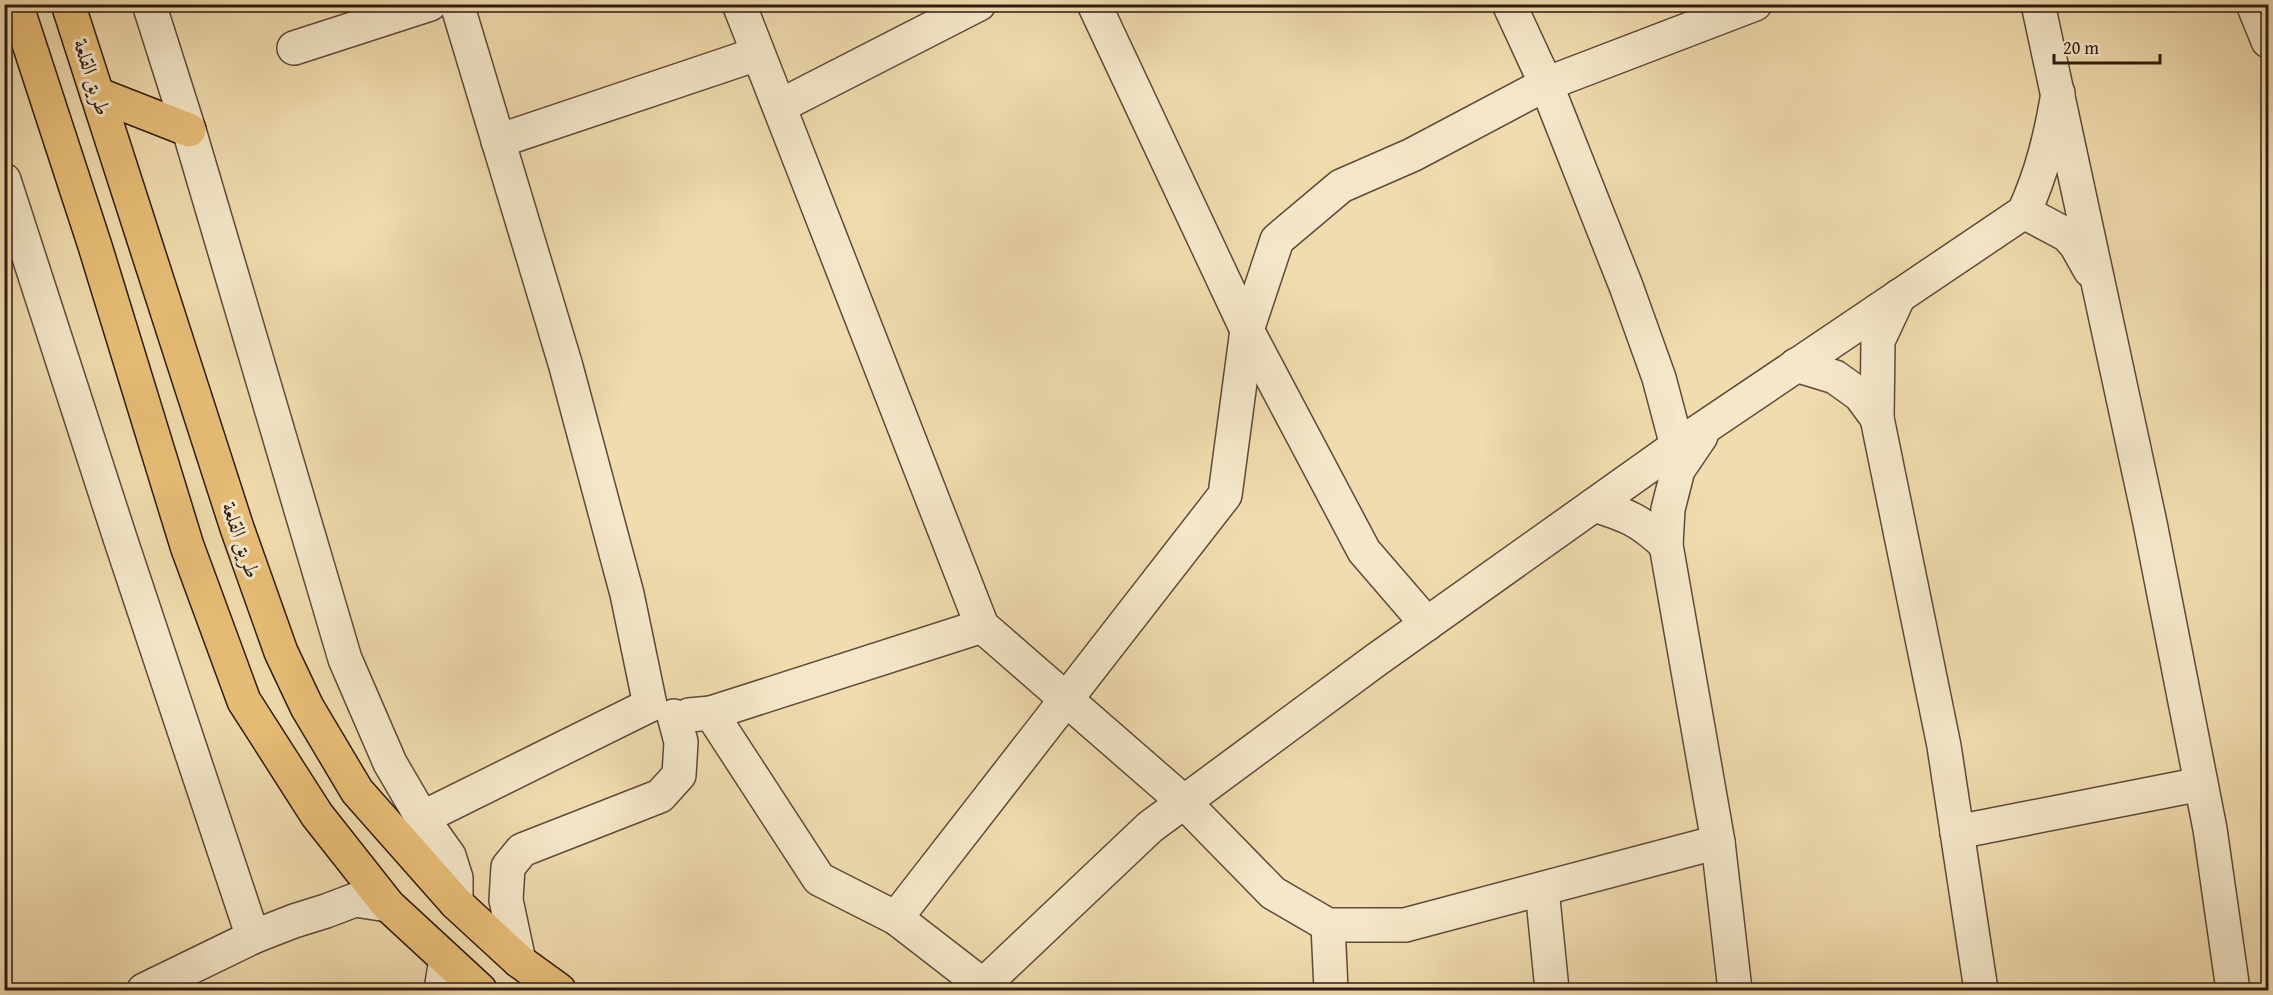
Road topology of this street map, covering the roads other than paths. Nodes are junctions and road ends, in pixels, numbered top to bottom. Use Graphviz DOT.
graph roads {
  1 [pos="16,4"];
  2 [pos="68,4"];
  3 [pos="149,4"];
  4 [pos="430,4"];
  5 [pos="457,4"];
  6 [pos="739,4"];
  7 [pos="979,4"];
  8 [pos="1094,4"];
  9 [pos="1509,4"];
  10 [pos="1755,4"];
  11 [pos="2253,4"];
  12 [pos="2045,7"];
  13 [pos="2268,40"];
  14 [pos="294,48"];
  15 [pos="757,54"];
  16 [pos="1546,84"];
  17 [pos="2058,93"];
  18 [pos="97,94"];
  19 [pos="780,106"];
  20 [pos="189,130"];
  21 [pos="498,141"];
  22 [pos="4,180"];
  23 [pos="2024,212"];
  24 [pos="16,255"];
  25 [pos="2098,284"];
  26 [pos="1899,296"];
  27 [pos="1247,330"];
  28 [pos="1796,365"];
  29 [pos="1877,418"];
  30 [pos="1709,424"];
  31 [pos="1677,446"];
  32 [pos="1594,505"];
  33 [pos="1666,545"];
  34 [pos="1427,624"];
  35 [pos="982,626"];
  36 [pos="1065,700"];
  37 [pos="662,710"];
  38 [pos="711,713"];
  39 [pos="2201,784"];
  40 [pos="1184,802"];
  41 [pos="422,818"];
  42 [pos="1957,832"];
  43 [pos="1718,842"];
  44 [pos="1542,889"];
  45 [pos="456,903"];
  46 [pos="388,905"];
  47 [pos="896,918"];
  48 [pos="1328,925"];
  49 [pos="253,937"];
  50 [pos="519,960"];
  51 [pos="444,975"];
  52 [pos="178,982"];
  53 [pos="981,989"];
  54 [pos="144,990"];
  55 [pos="480,990"];
  56 [pos="559,990"];
  57 [pos="1331,990"];
  58 [pos="1552,990"];
  59 [pos="1735,990"];
  60 [pos="1981,990"];
  61 [pos="2233,990"];
  1 -- 46 [label="main road"];
  2 -- 18 [label="main road, طريق القلعة"];
  3 -- 20 [label="street"];
  4 -- 14 [label="street"];
  5 -- 21 [label="street"];
  6 -- 15 [label="street"];
  7 -- 19 [label="street"];
  8 -- 27 [label="street"];
  9 -- 16 [label="street"];
  10 -- 16 [label="street"];
  11 -- 13 [label="street"];
  12 -- 17 [label="street"];
  15 -- 19 [label="street"];
  15 -- 21 [label="street"];
  16 -- 27 [label="street"];
  16 -- 31 [label="street"];
  17 -- 23 [label="street"];
  17 -- 25 [label="street"];
  18 -- 20 [label="main road"];
  18 -- 45 [label="main road, طريق القلعة"];
  19 -- 35 [label="street"];
  20 -- 41 [label="street"];
  21 -- 37 [label="street"];
  22 -- 24 [label="street"];
  23 -- 25 [label="street"];
  23 -- 26 [label="street"];
  24 -- 49 [label="street"];
  25 -- 39 [label="street"];
  26 -- 28 [label="street"];
  26 -- 29 [label="street"];
  27 -- 34 [label="street"];
  27 -- 36 [label="street"];
  28 -- 29 [label="street"];
  28 -- 30 [label="street"];
  29 -- 42 [label="street"];
  30 -- 31 [label="street"];
  30 -- 33 [label="street"];
  31 -- 32 [label="street"];
  32 -- 33 [label="street"];
  32 -- 34 [label="street"];
  33 -- 43 [label="street"];
  34 -- 40 [label="street"];
  35 -- 36 [label="street"];
  35 -- 38 [label="street"];
  36 -- 40 [label="street"];
  36 -- 47 [label="street"];
  37 -- 38 [label="street"];
  37 -- 41 [label="street"];
  37 -- 50 [label="street"];
  38 -- 47 [label="street"];
  39 -- 42 [label="street"];
  39 -- 61 [label="street"];
  40 -- 48 [label="street"];
  40 -- 53 [label="street"];
  41 -- 45 [label="street"];
  42 -- 60 [label="street"];
  43 -- 44 [label="street"];
  43 -- 59 [label="street"];
  44 -- 48 [label="street"];
  44 -- 58 [label="street"];
  45 -- 50 [label="main road, طريق القلعة"];
  46 -- 49 [label="street"];
  46 -- 51 [label="main road"];
  47 -- 53 [label="street"];
  48 -- 57 [label="street"];
  49 -- 52 [label="street"];
  50 -- 56 [label="main road, طريق القلعة"];
  51 -- 55 [label="main road"];
  52 -- 54 [label="street"];
}
